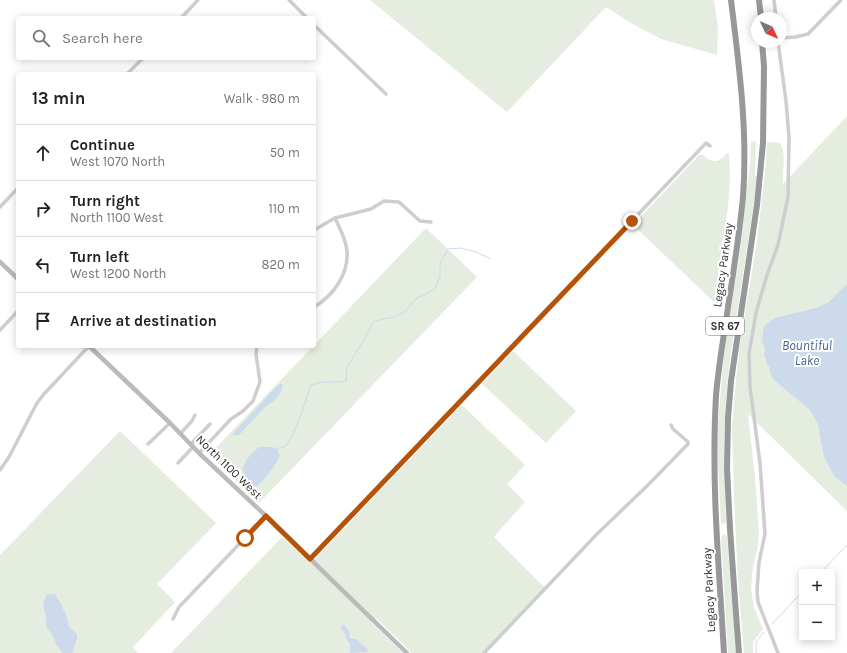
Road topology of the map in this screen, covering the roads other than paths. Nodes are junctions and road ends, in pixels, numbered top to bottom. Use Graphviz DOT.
graph roads {
  1 [pos="198,0"];
  2 [pos="288,0"];
  3 [pos="731,0"];
  4 [pos="759,0"];
  5 [pos="774,0"];
  6 [pos="841,0"];
  7 [pos="760,12"];
  8 [pos="775,12"];
  9 [pos="183,16"];
  10 [pos="305,16"];
  11 [pos="316,27"];
  12 [pos="787,38"];
  13 [pos="762,48"];
  14 [pos="779,48"];
  15 [pos="141,60"];
  16 [pos="129,72"];
  17 [pos="386,94"];
  18 [pos="710,146"];
  19 [pos="16,190"];
  20 [pos="0,207"];
  21 [pos="335,218"];
  22 [pos="431,222"];
  23 [pos="316,229"];
  24 [pos="0,262"];
  25 [pos="16,277"];
  26 [pos="316,306"];
  27 [pos="16,314"];
  28 [pos="0,330"];
  29 [pos="87,348"];
  30 [pos="91,348"];
  31 [pos="257,348"];
  32 [pos="195,415"];
  33 [pos="170,423"];
  34 [pos="210,424"];
  35 [pos="671,424"];
  36 [pos="180,434"];
  37 [pos="148,444"];
  38 [pos="192,446"];
  39 [pos="199,453"];
  40 [pos="178,463"];
  41 [pos="0,470"];
  42 [pos="266,516"];
  43 [pos="310,559"];
  44 [pos="173,619"];
  45 [pos="407,653"];
  46 [pos="484,653"];
  47 [pos="724,653"];
  48 [pos="739,653"];
  49 [pos="778,653"];
  1 -- 9 [label="street"];
  2 -- 10 [label="street"];
  3 -- 47 [label="highway, Legacy Parkway / SR 67"];
  4 -- 7 [label="highway"];
  5 -- 8 [label="street"];
  6 -- 12 [label="street"];
  11 -- 17 [label="street"];
  13 -- 48 [label="highway, Legacy Parkway / SR 67"];
  14 -- 49 [label="street"];
  15 -- 16 [label="street"];
  18 -- 43 [label="street"];
  19 -- 20 [label="street"];
  21 -- 22 [label="street"];
  21 -- 23 [label="street"];
  21 -- 26 [label="street"];
  24 -- 25 [label="street"];
  27 -- 28 [label="street"];
  29 -- 41 [label="street"];
  30 -- 33 [label="street, North 1100 West"];
  31 -- 39 [label="street"];
  32 -- 36 [label="street"];
  33 -- 36 [label="street, North 1100 West"];
  33 -- 37 [label="street"];
  34 -- 38 [label="street"];
  35 -- 46 [label="street"];
  36 -- 38 [label="street, North 1100 West"];
  38 -- 39 [label="street, North 1100 West"];
  38 -- 40 [label="street"];
  39 -- 42 [label="street, North 1100 West"];
  42 -- 43 [label="street, North 1100 West"];
  42 -- 44 [label="street"];
  43 -- 45 [label="street, North 1100 West"];
}
